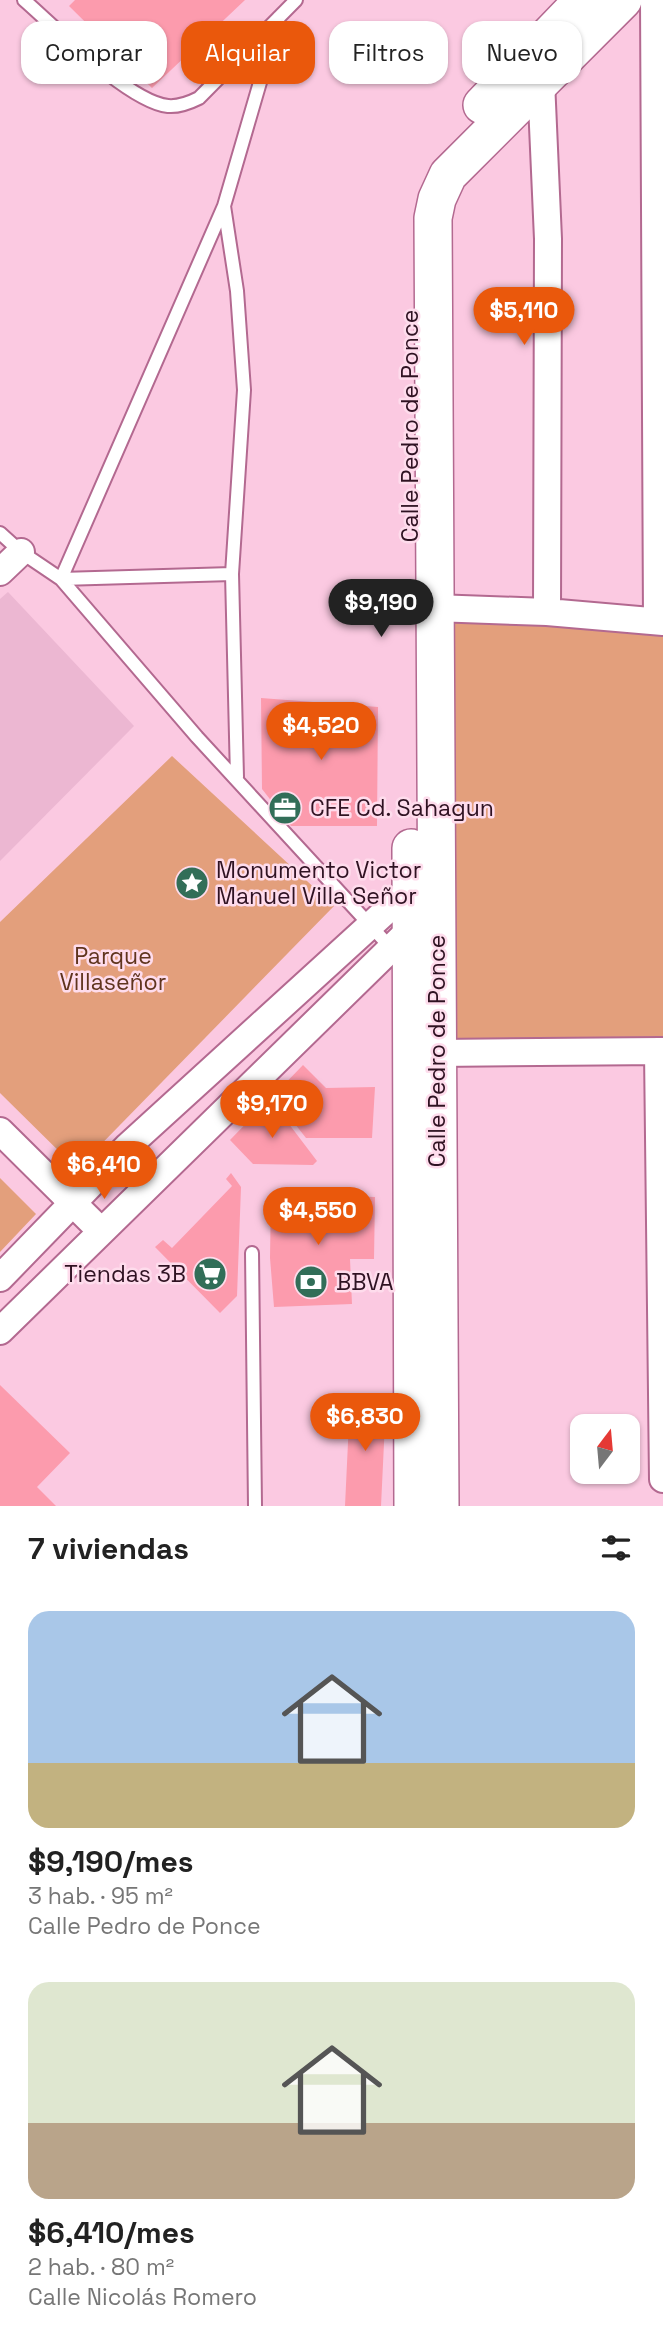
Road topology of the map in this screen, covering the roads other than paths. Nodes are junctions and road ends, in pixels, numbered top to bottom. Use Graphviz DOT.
graph roads {
  1 [pos="24,0"];
  2 [pos="296,0"];
  3 [pos="583,0"];
  4 [pos="623,0"];
  5 [pos="654,0"];
  6 [pos="279,17"];
  7 [pos="582,40"];
  8 [pos="538,84"];
  9 [pos="541,84"];
  10 [pos="224,206"];
  11 [pos="421,223"];
  12 [pos="0,533"];
  13 [pos="21,552"];
  14 [pos="0,572"];
  15 [pos="232,574"];
  16 [pos="61,579"];
  17 [pos="434,608"];
  18 [pos="547,612"];
  19 [pos="660,621"];
  20 [pos="237,777"];
  21 [pos="416,908"];
  22 [pos="372,925"];
  23 [pos="661,1051"];
  24 [pos="437,1053"];
  25 [pos="0,1131"];
  26 [pos="74,1205"];
  27 [pos="662,1220"];
  28 [pos="101,1231"];
  29 [pos="252,1253"];
  30 [pos="0,1278"];
  31 [pos="2,1324"];
  32 [pos="663,1479"];
  33 [pos="255,1506"];
  34 [pos="413,1506"];
  35 [pos="440,1506"];
  1 -- 6 [label="lane"];
  2 -- 6 [label="lane"];
  3 -- 11 [label="street"];
  4 -- 7 [label="street"];
  5 -- 19 [label="street"];
  6 -- 10 [label="lane"];
  8 -- 11 [label="street"];
  9 -- 18 [label="street"];
  10 -- 15 [label="lane"];
  10 -- 16 [label="lane"];
  11 -- 17 [label="street, Calle Pedro de Ponce"];
  11 -- 21 [label="street, Calle Pedro de Ponce"];
  12 -- 13 [label="lane"];
  13 -- 14 [label="street"];
  13 -- 16 [label="lane"];
  15 -- 16 [label="lane"];
  15 -- 20 [label="lane"];
  16 -- 20 [label="lane"];
  17 -- 18 [label="street"];
  17 -- 21 [label="street, Calle Pedro de Ponce"];
  18 -- 19 [label="street"];
  20 -- 22 [label="lane"];
  21 -- 22 [label="street"];
  21 -- 22 [label="lane"];
  21 -- 24 [label="street, Calle Pedro de Ponce"];
  21 -- 28 [label="street"];
  21 -- 34 [label="street, Calle Pedro de Ponce"];
  22 -- 26 [label="street"];
  23 -- 24 [label="street"];
  23 -- 27 [label="street"];
  24 -- 35 [label="street, Calle Pedro de Ponce"];
  25 -- 26 [label="street"];
  26 -- 28 [label="street"];
  26 -- 30 [label="street"];
  27 -- 32 [label="street"];
  28 -- 31 [label="street"];
  29 -- 33 [label="lane"];
}
